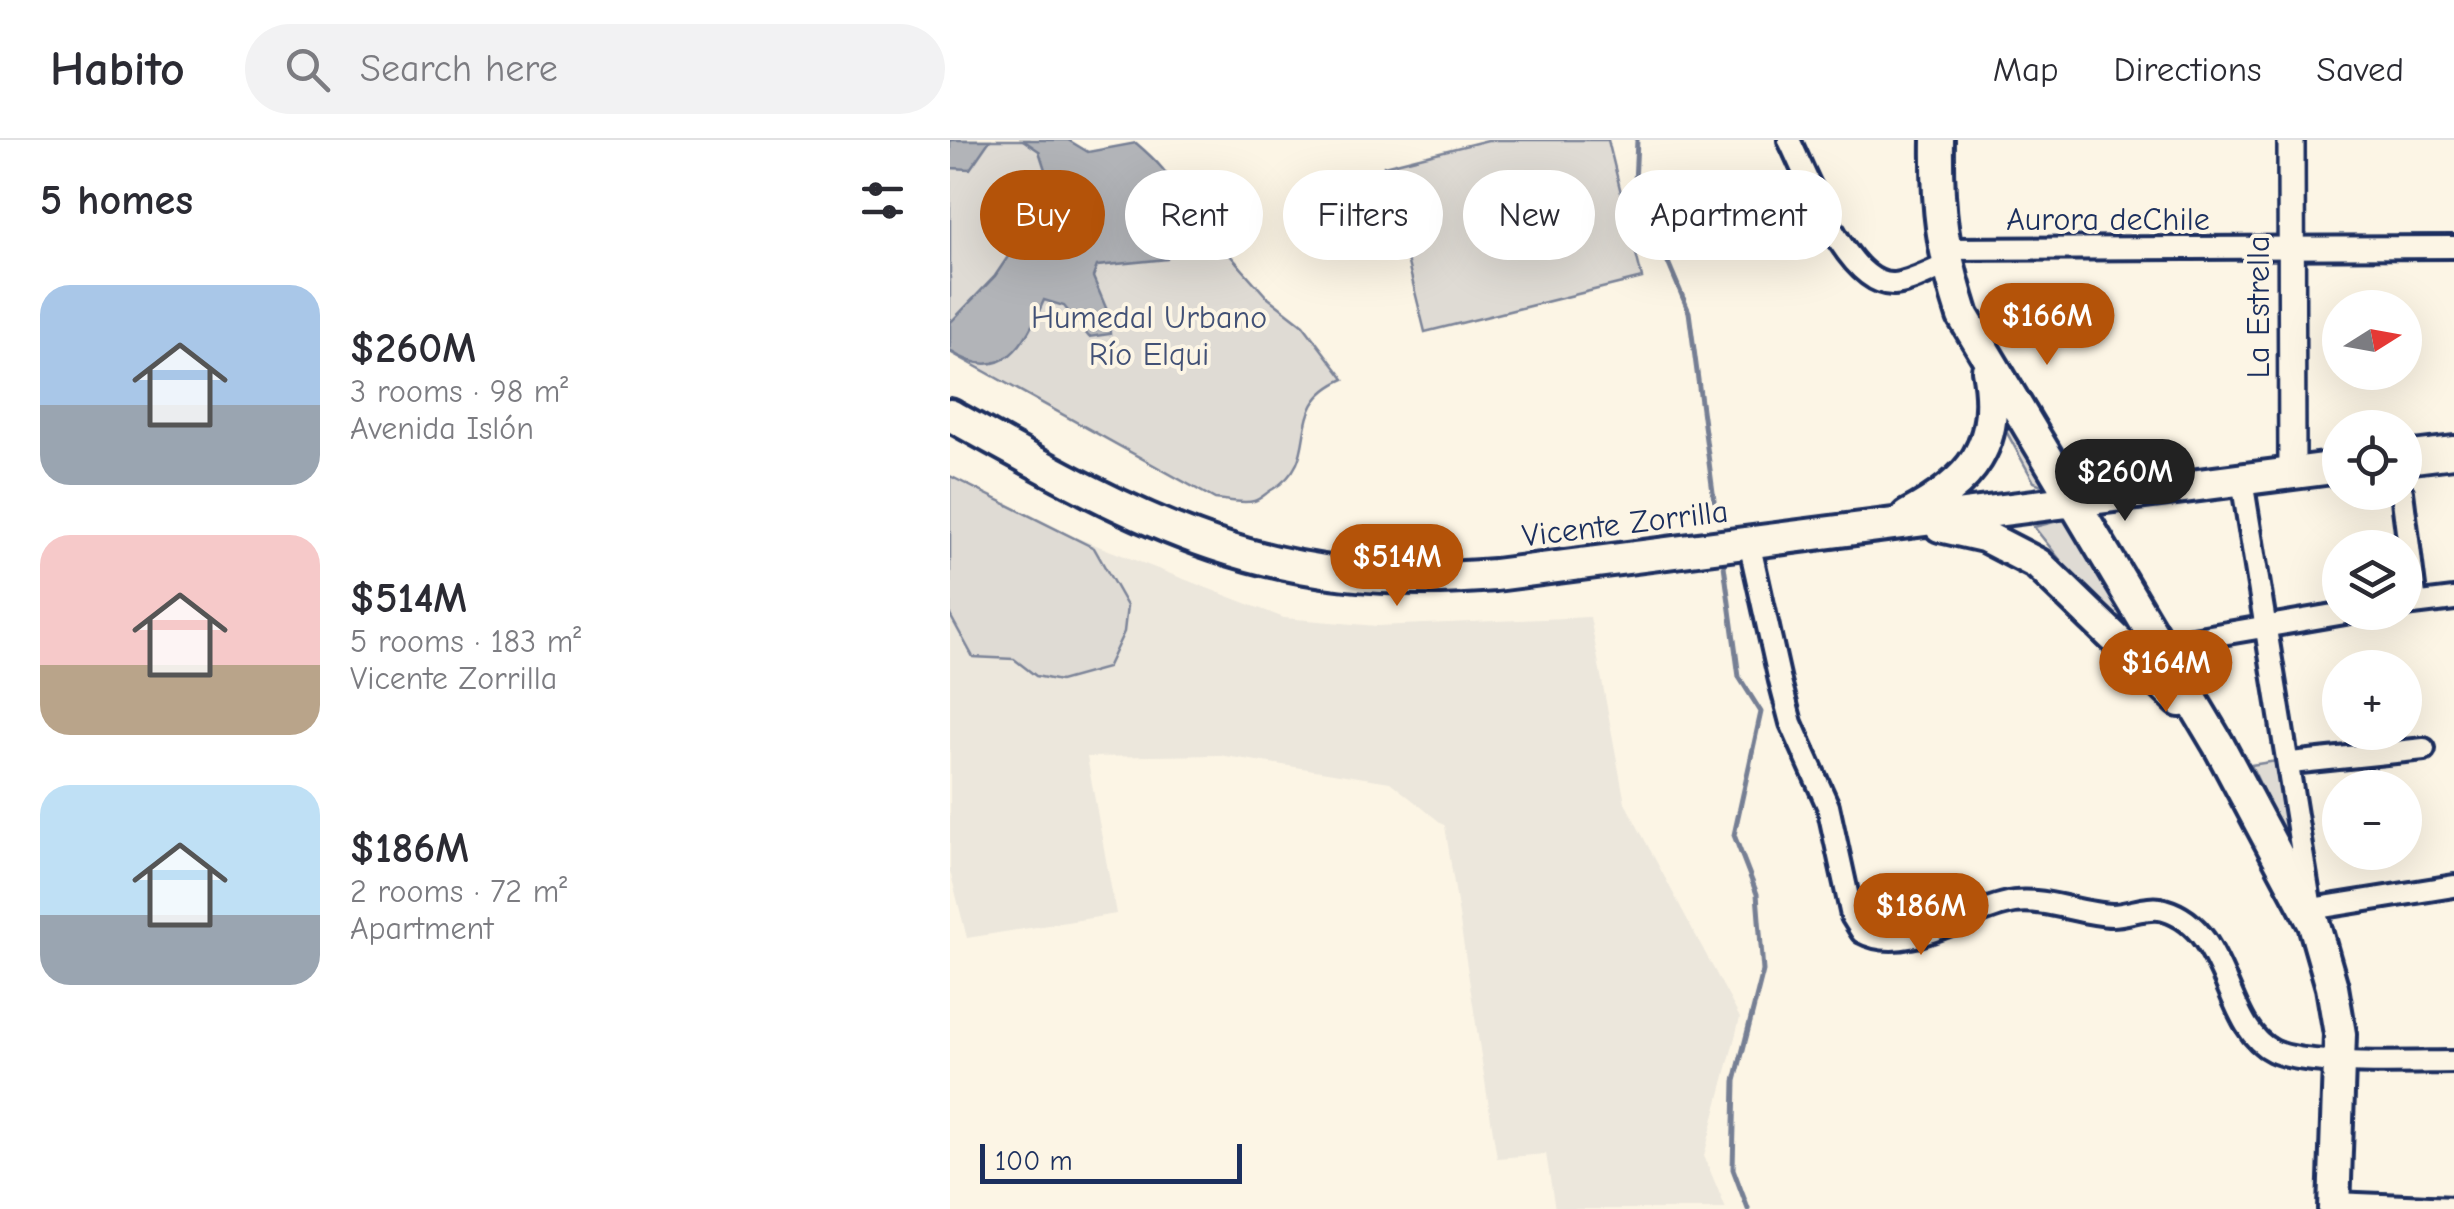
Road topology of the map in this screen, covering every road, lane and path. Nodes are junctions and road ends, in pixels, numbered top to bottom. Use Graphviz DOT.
graph roads {
  1 [pos="1789,140"];
  2 [pos="1938,140"];
  3 [pos="2291,140"];
  4 [pos="2454,247"];
  5 [pos="2290,248"];
  6 [pos="1946,262"];
  7 [pos="1984,355"];
  8 [pos="950,415"];
  9 [pos="2454,452"];
  10 [pos="2422,456"];
  11 [pos="2322,470"];
  12 [pos="2292,474"];
  13 [pos="2242,480"];
  14 [pos="2084,498"];
  15 [pos="1895,525"];
  16 [pos="1749,542"];
  17 [pos="2454,599"];
  18 [pos="2422,603"];
  19 [pos="2322,616"];
  20 [pos="2267,624"];
  21 [pos="2171,649"];
  22 [pos="2218,744"];
  23 [pos="2424,749"];
  24 [pos="2290,763"];
  25 [pos="2454,886"];
  26 [pos="2313,917"];
  27 [pos="2341,1059"];
  28 [pos="2454,1062"];
  29 [pos="2334,1206"];
  30 [pos="2454,1208"];
  1 -- 6 [label="street, Aurora deChile"];
  2 -- 6 [label="main road"];
  3 -- 5 [label="street, La Estrella"];
  4 -- 5 [label="street, Aurora deChile"];
  5 -- 6 [label="street, Aurora deChile"];
  5 -- 12 [label="street, La Estrella"];
  6 -- 7 [label="main road"];
  6 -- 14 [label="main road"];
  7 -- 14 [label="main road"];
  7 -- 15 [label="main road"];
  8 -- 16 [label="main road, Vicente Zorrilla"];
  9 -- 10 [label="main road"];
  11 -- 12 [label="main road, Vicente Zorrilla"];
  12 -- 13 [label="main road, Vicente Zorrilla"];
  13 -- 14 [label="main road, Vicente Zorrilla"];
  13 -- 20 [label="street"];
  14 -- 15 [label="main road, Vicente Zorrilla"];
  14 -- 21 [label="main road"];
  15 -- 16 [label="main road, Vicente Zorrilla"];
  15 -- 22 [label="main road"];
  16 -- 27 [label="street"];
  17 -- 18 [label="street"];
  19 -- 20 [label="street"];
  20 -- 21 [label="street"];
  20 -- 24 [label="street"];
  21 -- 22 [label="main road"];
  22 -- 26 [label="main road"];
  23 -- 24 [label="street"];
  24 -- 26 [label="street"];
  25 -- 26 [label="street"];
  26 -- 27 [label="main road"];
  27 -- 28 [label="street"];
  27 -- 29 [label="main road"];
  29 -- 30 [label="street"];
}
